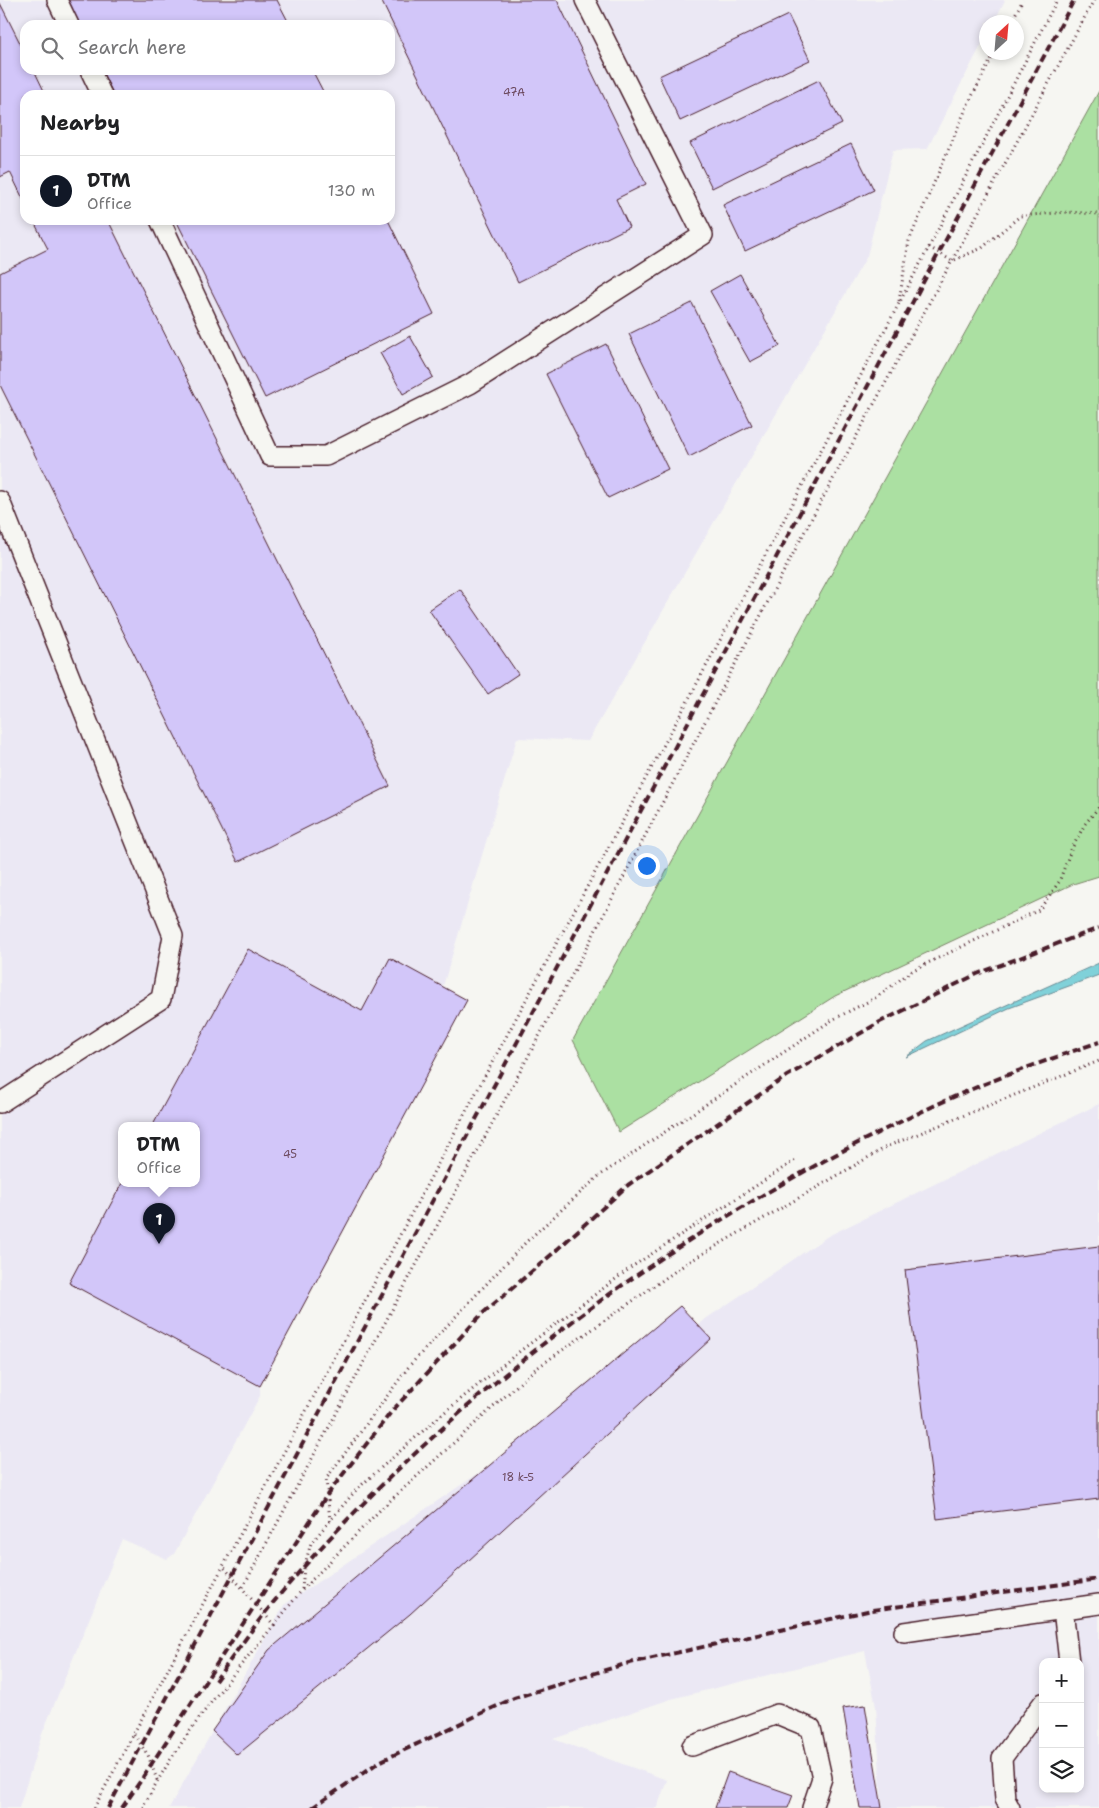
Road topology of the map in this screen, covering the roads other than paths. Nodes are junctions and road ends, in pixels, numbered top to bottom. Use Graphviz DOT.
graph roads {
  1 [pos="57,0"];
  2 [pos="585,0"];
  3 [pos="67,20"];
  4 [pos="92,75"];
  5 [pos="100,90"];
  6 [pos="162,225"];
  7 [pos="0,501"];
  8 [pos="0,1103"];
  9 [pos="1099,1604"];
  10 [pos="1063,1609"];
  11 [pos="904,1632"];
  12 [pos="1069,1658"];
  13 [pos="1042,1703"];
  14 [pos="692,1746"];
  15 [pos="812,1808"];
  16 [pos="1010,1808"];
  1 -- 3 [label="lane"];
  2 -- 6 [label="lane"];
  4 -- 5 [label="lane"];
  7 -- 8 [label="lane"];
  9 -- 10 [label="lane"];
  10 -- 11 [label="lane"];
  10 -- 12 [label="lane"];
  13 -- 16 [label="lane"];
  14 -- 15 [label="lane"];
}
